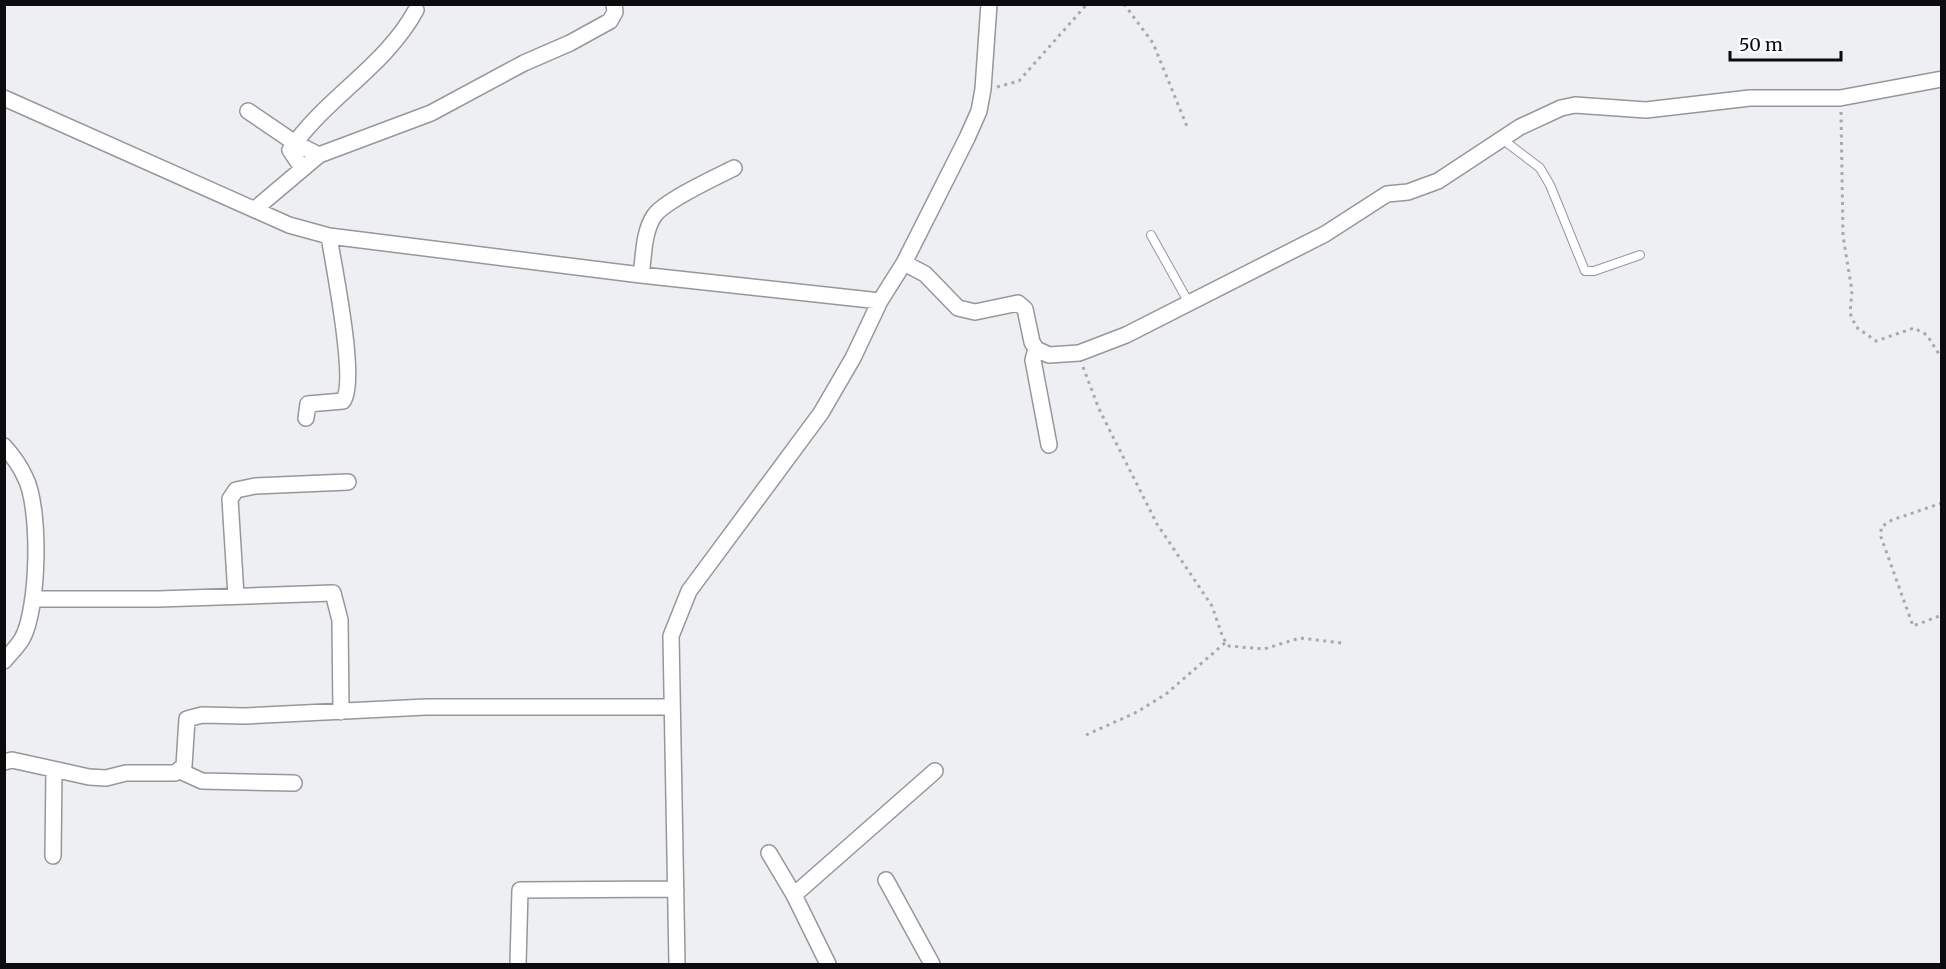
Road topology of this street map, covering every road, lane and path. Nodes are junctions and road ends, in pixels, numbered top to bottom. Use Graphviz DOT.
graph roads {
  1 [pos="614,4"];
  2 [pos="989,4"];
  3 [pos="1087,4"];
  4 [pos="1124,4"];
  5 [pos="416,10"];
  6 [pos="1941,79"];
  7 [pos="983,89"];
  8 [pos="4,98"];
  9 [pos="1840,98"];
  10 [pos="248,111"];
  11 [pos="1188,129"];
  12 [pos="1502,139"];
  13 [pos="295,143"];
  14 [pos="319,155"];
  15 [pos="302,168"];
  16 [pos="734,168"];
  17 [pos="255,209"];
  18 [pos="1151,235"];
  19 [pos="329,236"];
  20 [pos="1640,255"];
  21 [pos="904,263"];
  22 [pos="641,275"];
  23 [pos="880,301"];
  24 [pos="1189,303"];
  25 [pos="1036,349"];
  26 [pos="1079,353"];
  27 [pos="1941,359"];
  28 [pos="306,418"];
  29 [pos="1049,445"];
  30 [pos="4,446"];
  31 [pos="348,482"];
  32 [pos="1941,503"];
  33 [pos="236,596"];
  34 [pos="35,599"];
  35 [pos="1941,615"];
  36 [pos="1226,642"];
  37 [pos="1342,643"];
  38 [pos="4,661"];
  39 [pos="671,707"];
  40 [pos="340,712"];
  41 [pos="1086,735"];
  42 [pos="4,762"];
  43 [pos="54,770"];
  44 [pos="180,771"];
  45 [pos="935,771"];
  46 [pos="294,783"];
  47 [pos="769,854"];
  48 [pos="53,856"];
  49 [pos="886,880"];
  50 [pos="675,889"];
  51 [pos="794,895"];
  52 [pos="518,964"];
  53 [pos="677,964"];
  54 [pos="828,964"];
  55 [pos="932,964"];
  1 -- 14 [label="street"];
  2 -- 7 [label="street"];
  3 -- 7 [label="path"];
  4 -- 11 [label="path"];
  5 -- 13 [label="street"];
  6 -- 9 [label="street"];
  7 -- 21 [label="street"];
  8 -- 17 [label="street"];
  9 -- 12 [label="street"];
  9 -- 27 [label="path"];
  10 -- 13 [label="street"];
  12 -- 20 [label="lane"];
  12 -- 24 [label="street"];
  13 -- 14 [label="street"];
  13 -- 15 [label="street"];
  14 -- 15 [label="street"];
  15 -- 17 [label="street"];
  16 -- 22 [label="street"];
  17 -- 19 [label="street"];
  18 -- 24 [label="lane"];
  19 -- 22 [label="street"];
  19 -- 28 [label="street"];
  21 -- 23 [label="street"];
  21 -- 25 [label="street"];
  22 -- 23 [label="street"];
  23 -- 39 [label="street"];
  24 -- 26 [label="street"];
  25 -- 26 [label="street"];
  25 -- 29 [label="street"];
  26 -- 36 [label="path"];
  30 -- 34 [label="street"];
  31 -- 33 [label="street"];
  32 -- 35 [label="path"];
  33 -- 34 [label="street"];
  33 -- 40 [label="street"];
  34 -- 38 [label="street"];
  36 -- 37 [label="path"];
  36 -- 41 [label="path"];
  39 -- 40 [label="street"];
  39 -- 50 [label="street"];
  40 -- 44 [label="street"];
  42 -- 43 [label="street"];
  43 -- 44 [label="street"];
  43 -- 48 [label="street"];
  44 -- 46 [label="street"];
  45 -- 51 [label="street"];
  47 -- 51 [label="street"];
  49 -- 55 [label="street"];
  50 -- 52 [label="street"];
  50 -- 53 [label="street"];
  51 -- 54 [label="street"];
}
